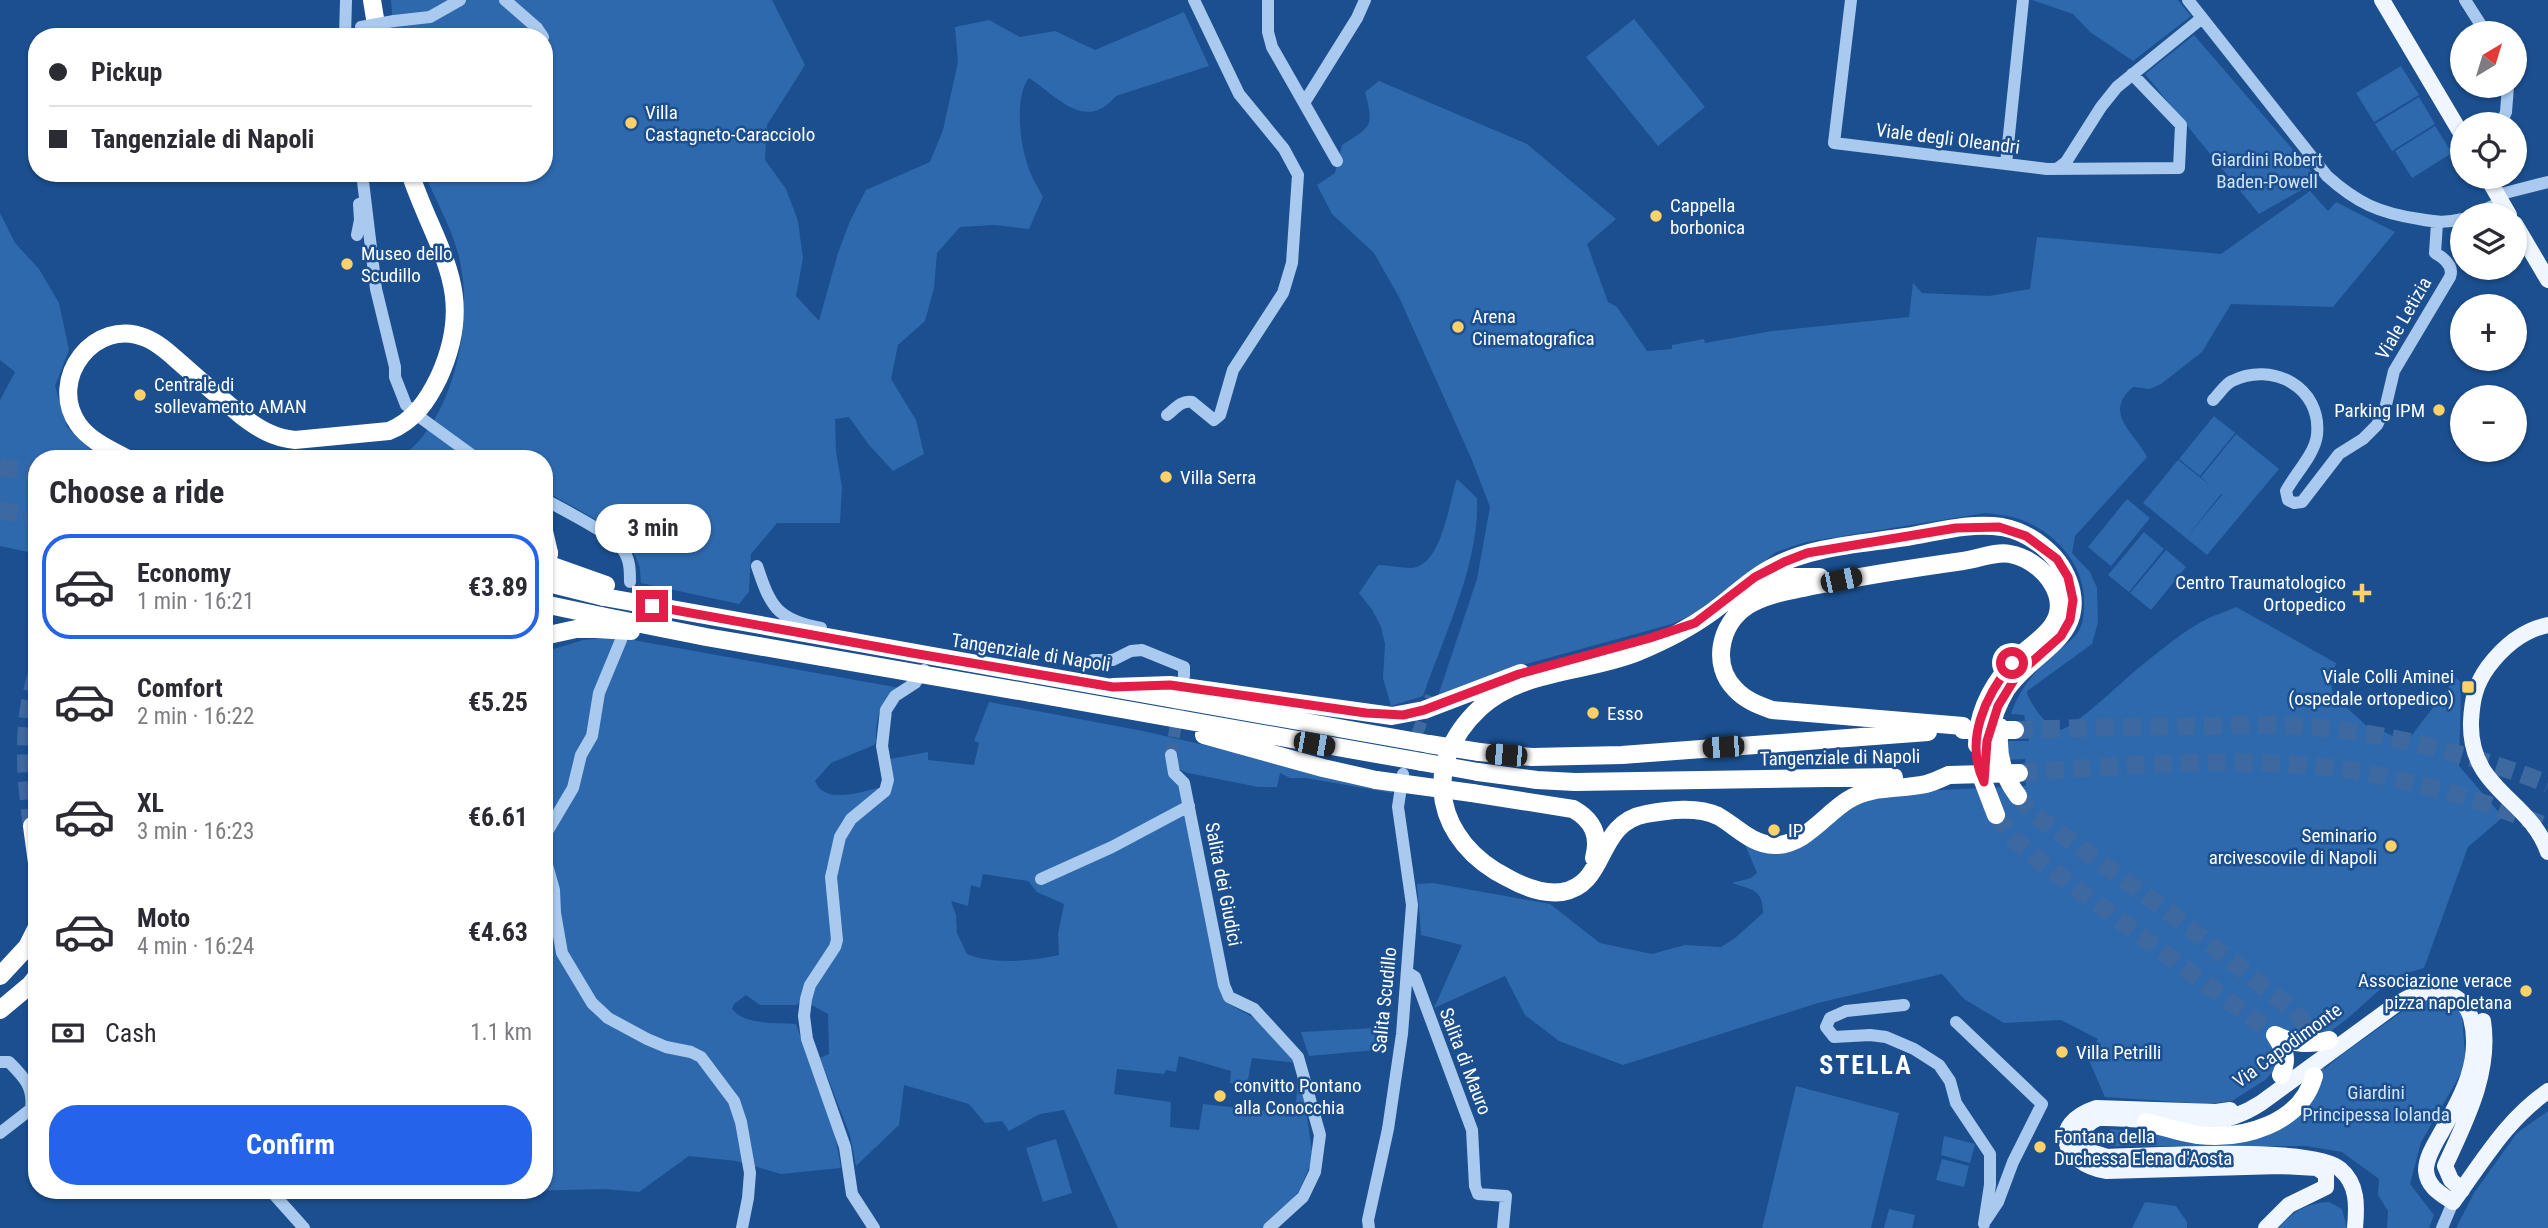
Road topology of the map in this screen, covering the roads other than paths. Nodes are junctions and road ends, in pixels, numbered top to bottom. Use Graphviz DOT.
graph roads {
  1 [pos="346,0"];
  2 [pos="372,0"];
  3 [pos="460,0"];
  4 [pos="505,0"];
  5 [pos="1195,0"];
  6 [pos="1268,0"];
  7 [pos="1365,0"];
  8 [pos="1851,0"];
  9 [pos="2022,0"];
  10 [pos="2188,0"];
  11 [pos="2382,0"];
  12 [pos="2465,0"];
  13 [pos="2202,18"];
  14 [pos="2478,21"];
  15 [pos="345,28"];
  16 [pos="358,28"];
  17 [pos="377,28"];
  18 [pos="536,28"];
  19 [pos="2132,74"];
  20 [pos="1315,86"];
  21 [pos="1295,87"];
  22 [pos="1304,103"];
  23 [pos="2450,115"];
  24 [pos="1338,161"];
  25 [pos="2006,164"];
  26 [pos="2058,168"];
  27 [pos="359,182"];
  28 [pos="360,182"];
  29 [pos="414,182"];
  30 [pos="2548,182"];
  31 [pos="2505,203"];
  32 [pos="2450,221"];
  33 [pos="2437,223"];
  34 [pos="357,234"];
  35 [pos="2527,244"];
  36 [pos="2548,280"];
  37 [pos="2213,400"];
  38 [pos="410,408"];
  39 [pos="1167,415"];
  40 [pos="421,418"];
  41 [pos="112,450"];
  42 [pos="465,450"];
  43 [pos="553,504"];
  44 [pos="553,557"];
  45 [pos="757,566"];
  46 [pos="1861,576"];
  47 [pos="630,582"];
  48 [pos="553,584"];
  49 [pos="605,591"];
  50 [pos="553,607"];
  51 [pos="599,622"];
  52 [pos="1695,623"];
  53 [pos="2548,625"];
  54 [pos="553,634"];
  55 [pos="621,640"];
  56 [pos="2043,652"];
  57 [pos="1093,660"];
  58 [pos="1184,676"];
  59 [pos="1113,687"];
  60 [pos="1126,712"];
  61 [pos="1963,728"];
  62 [pos="1812,730"];
  63 [pos="2015,730"];
  64 [pos="1874,736"];
  65 [pos="1171,755"];
  66 [pos="2019,773"];
  67 [pos="1403,774"];
  68 [pos="1949,775"];
  69 [pos="1984,782"];
  70 [pos="2018,796"];
  71 [pos="1189,806"];
  72 [pos="1996,815"];
  73 [pos="553,822"];
  74 [pos="2548,852"];
  75 [pos="1041,879"];
  76 [pos="553,886"];
  77 [pos="28,945"];
  78 [pos="1407,972"];
  79 [pos="0,976"];
  80 [pos="28,987"];
  81 [pos="1904,1005"];
  82 [pos="0,1010"];
  83 [pos="1956,1022"];
  84 [pos="2329,1040"];
  85 [pos="0,1062"];
  86 [pos="2281,1075"];
  87 [pos="2314,1076"];
  88 [pos="28,1083"];
  89 [pos="2548,1091"];
  90 [pos="28,1111"];
  91 [pos="2146,1122"];
  92 [pos="0,1133"];
  93 [pos="2323,1165"];
  94 [pos="2458,1196"];
  95 [pos="278,1199"];
  96 [pos="1981,1226"];
  97 [pos="304,1228"];
  98 [pos="742,1228"];
  99 [pos="874,1228"];
  100 [pos="1269,1228"];
  101 [pos="1369,1228"];
  102 [pos="1503,1228"];
  103 [pos="2266,1228"];
  104 [pos="2355,1228"];
  105 [pos="2442,1228"];
  1 -- 15 [label="street"];
  2 -- 17 [label="highway"];
  3 -- 16 [label="street, bridge"];
  4 -- 18 [label="street"];
  5 -- 39 [label="street"];
  6 -- 21 [label="street"];
  7 -- 20 [label="street"];
  8 -- 25 [label="street, Viale degli Oleandri"];
  9 -- 25 [label="street"];
  10 -- 13 [label="street"];
  11 -- 23 [label="main road"];
  12 -- 14 [label="street"];
  13 -- 19 [label="street"];
  13 -- 33 [label="street"];
  19 -- 26 [label="street"];
  19 -- 26 [label="street, Viale degli Oleandri"];
  20 -- 21 [label="street"];
  20 -- 22 [label="street"];
  21 -- 22 [label="street"];
  22 -- 24 [label="street"];
  25 -- 26 [label="street, Viale degli Oleandri"];
  27 -- 34 [label="street"];
  28 -- 38 [label="street"];
  29 -- 41 [label="highway"];
  30 -- 31 [label="street"];
  32 -- 33 [label="street"];
  33 -- 37 [label="street, Viale Letizia"];
  35 -- 36 [label="main road"];
  40 -- 42 [label="street"];
  43 -- 47 [label="street"];
  44 -- 49 [label="highway"];
  45 -- 99 [label="street"];
  46 -- 60 [label="highway, bridge"];
  46 -- 61 [label="highway"];
  46 -- 69 [label="highway"];
  48 -- 49 [label="highway"];
  49 -- 59 [label="highway, Tangenziale di Napoli, bridge"];
  50 -- 51 [label="highway"];
  51 -- 54 [label="highway"];
  51 -- 60 [label="highway, Tangenziale di Napoli, bridge"];
  52 -- 56 [label="highway"];
  52 -- 59 [label="highway"];
  52 -- 68 [label="highway"];
  53 -- 74 [label="main road"];
  55 -- 73 [label="street"];
  56 -- 69 [label="highway"];
  56 -- 70 [label="highway"];
  57 -- 58 [label="street"];
  59 -- 64 [label="highway, Tangenziale di Napoli, bridge"];
  60 -- 68 [label="highway, Tangenziale di Napoli, bridge"];
  61 -- 63 [label="highway, bridge"];
  61 -- 64 [label="highway, Tangenziale di Napoli"];
  62 -- 64 [label="highway"];
  65 -- 71 [label="street, Salita dei Giudici"];
  66 -- 68 [label="highway, Tangenziale di Napoli, bridge"];
  67 -- 78 [label="street, Salita Scudillo"];
  69 -- 72 [label="highway"];
  71 -- 75 [label="street"];
  71 -- 100 [label="street, Salita dei Giudici"];
  76 -- 98 [label="street"];
  77 -- 79 [label="highway"];
  78 -- 101 [label="street, Salita Scudillo"];
  78 -- 102 [label="street, Salita di Mauro"];
  80 -- 82 [label="highway"];
  81 -- 96 [label="street"];
  83 -- 96 [label="street"];
  84 -- 86 [label="main road, Via Capodimonte"];
  84 -- 86 [label="highway"];
  84 -- 94 [label="main road, Via Capodimonte"];
  85 -- 88 [label="street"];
  86 -- 93 [label="main road, Via Capodimonte"];
  87 -- 91 [label="highway"];
  89 -- 94 [label="main road"];
  90 -- 92 [label="street"];
  91 -- 93 [label="main road, Via Capodimonte"];
  91 -- 94 [label="main road, Via Capodimonte"];
  93 -- 103 [label="main road"];
  93 -- 104 [label="main road"];
  94 -- 105 [label="street"];
  95 -- 97 [label="street"];
}
